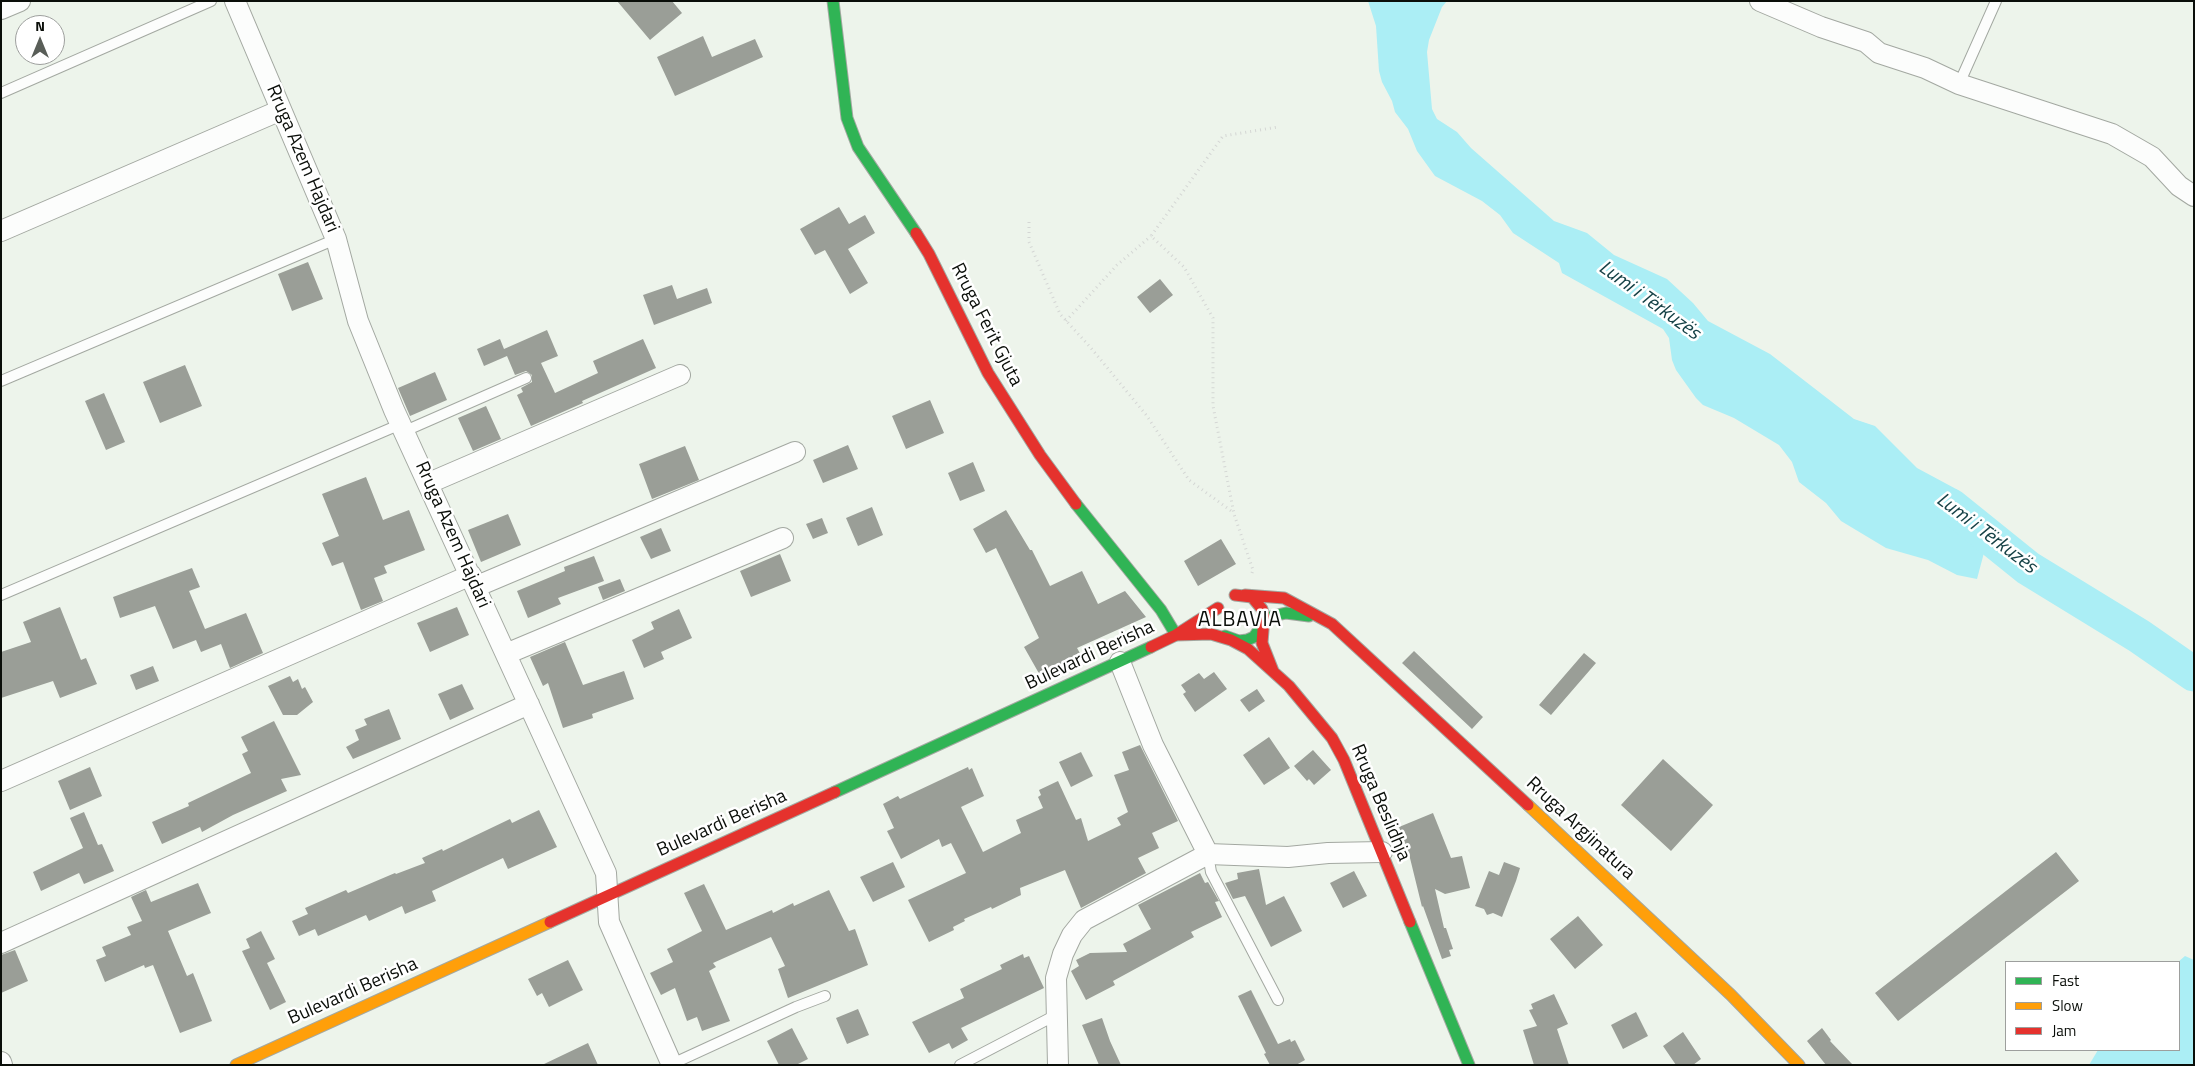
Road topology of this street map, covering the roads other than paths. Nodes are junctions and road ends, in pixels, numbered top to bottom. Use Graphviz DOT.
graph roads {
  1 [pos="20,1"];
  2 [pos="211,1"];
  3 [pos="235,1"];
  4 [pos="833,1"];
  5 [pos="1760,1"];
  6 [pos="1996,1"];
  7 [pos="1,9"];
  8 [pos="1959,84"];
  9 [pos="1,93"];
  10 [pos="281,110"];
  11 [pos="2194,196"];
  12 [pos="1,231"];
  13 [pos="336,239"];
  14 [pos="680,375"];
  15 [pos="526,378"];
  16 [pos="1,381"];
  17 [pos="403,427"];
  18 [pos="795,452"];
  19 [pos="429,483"];
  20 [pos="783,538"];
  21 [pos="473,581"];
  22 [pos="1245,594"];
  23 [pos="1,595"];
  24 [pos="1218,608"];
  25 [pos="1263,624"];
  26 [pos="1332,624"];
  27 [pos="1176,635"];
  28 [pos="1231,640"];
  29 [pos="506,654"];
  30 [pos="1120,662"];
  31 [pos="1275,674"];
  32 [pos="529,704"];
  33 [pos="1,781"];
  34 [pos="1382,852"];
  35 [pos="1208,854"];
  36 [pos="608,895"];
  37 [pos="1,944"];
  38 [pos="825,996"];
  39 [pos="1278,1000"];
  40 [pos="1056,1015"];
  41 [pos="672,1064"];
  42 [pos="236,1065"];
  43 [pos="960,1065"];
  44 [pos="1058,1065"];
  45 [pos="1470,1065"];
  46 [pos="1799,1065"];
  1 -- 7 [label="street"];
  2 -- 9 [label="lane"];
  3 -- 10 [label="street, Rruga Azem Hajdari"];
  4 -- 27 [label="main road, Rruga Ferit Gjuta"];
  5 -- 8 [label="street"];
  6 -- 8 [label="lane"];
  8 -- 11 [label="street"];
  10 -- 12 [label="street"];
  10 -- 13 [label="street, Rruga Azem Hajdari"];
  13 -- 16 [label="lane"];
  13 -- 17 [label="street, Rruga Azem Hajdari"];
  14 -- 19 [label="street"];
  15 -- 17 [label="lane"];
  17 -- 19 [label="street, Rruga Azem Hajdari"];
  17 -- 23 [label="lane"];
  18 -- 21 [label="street"];
  19 -- 21 [label="street, Rruga Azem Hajdari"];
  20 -- 29 [label="street"];
  21 -- 29 [label="street, Rruga Azem Hajdari"];
  21 -- 33 [label="street"];
  22 -- 24 [label="main road"];
  22 -- 25 [label="main road"];
  22 -- 26 [label="main road, Rruga Argjinatura"];
  24 -- 27 [label="main road, Bulevardi Berisha"];
  24 -- 28 [label="main road"];
  25 -- 26 [label="main road, Rruga Argjinatura"];
  25 -- 28 [label="main road"];
  25 -- 31 [label="main road"];
  26 -- 46 [label="main road, Rruga Argjinatura"];
  27 -- 28 [label="main road, Rruga Beslidhja"];
  27 -- 30 [label="main road, Bulevardi Berisha"];
  28 -- 31 [label="main road, Rruga Beslidhja"];
  29 -- 32 [label="street, Rruga Azem Hajdari"];
  30 -- 35 [label="street"];
  30 -- 36 [label="main road, Bulevardi Berisha"];
  31 -- 34 [label="main road, Rruga Beslidhja"];
  32 -- 36 [label="street, Rruga Azem Hajdari"];
  32 -- 37 [label="street"];
  34 -- 35 [label="street"];
  34 -- 45 [label="main road, Rruga Beslidhja"];
  35 -- 39 [label="lane"];
  35 -- 40 [label="street"];
  36 -- 41 [label="street, Rruga Azem Hajdari"];
  36 -- 42 [label="main road, Bulevardi Berisha"];
  38 -- 41 [label="lane"];
  40 -- 43 [label="lane"];
  40 -- 44 [label="street"];
}
